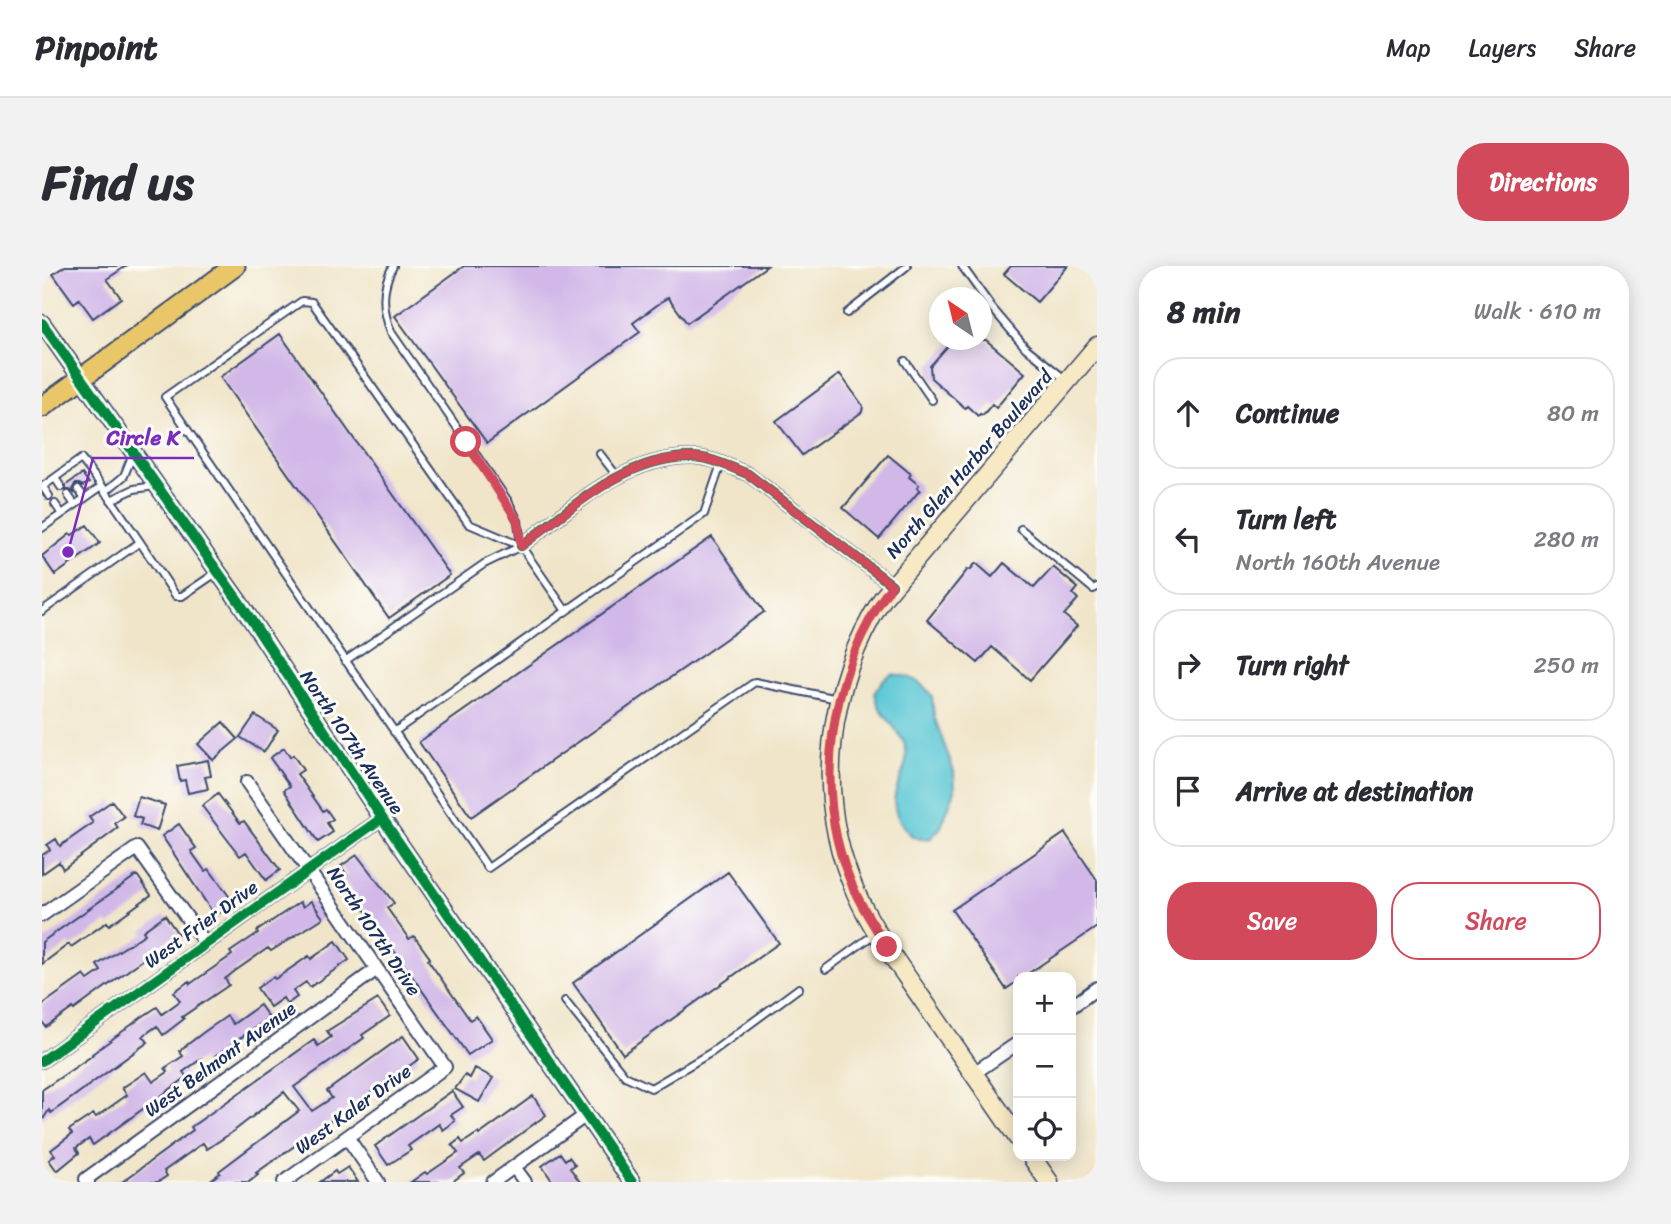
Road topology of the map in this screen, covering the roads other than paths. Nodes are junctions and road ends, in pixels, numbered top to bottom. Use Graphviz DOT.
graph roads {
  1 [pos="235,266"];
  2 [pos="393,266"];
  3 [pos="907,266"];
  4 [pos="962,266"];
  5 [pos="848,313"];
  6 [pos="42,323"];
  7 [pos="1097,346"];
  8 [pos="905,361"];
  9 [pos="82,379"];
  10 [pos="1067,382"];
  11 [pos="932,400"];
  12 [pos="42,407"];
  13 [pos="134,451"];
  14 [pos="600,454"];
  15 [pos="721,463"];
  16 [pos="65,471"];
  17 [pos="617,477"];
  18 [pos="55,478"];
  19 [pos="71,479"];
  20 [pos="158,485"];
  21 [pos="43,487"];
  22 [pos="61,487"];
  23 [pos="78,489"];
  24 [pos="103,489"];
  25 [pos="68,495"];
  26 [pos="49,496"];
  27 [pos="85,498"];
  28 [pos="111,500"];
  29 [pos="55,504"];
  30 [pos="75,505"];
  31 [pos="45,513"];
  32 [pos="62,514"];
  33 [pos="51,522"];
  34 [pos="42,528"];
  35 [pos="1021,529"];
  36 [pos="140,542"];
  37 [pos="521,546"];
  38 [pos="218,571"];
  39 [pos="892,585"];
  40 [pos="1096,590"];
  41 [pos="42,611"];
  42 [pos="566,611"];
  43 [pos="345,661"];
  44 [pos="838,699"];
  45 [pos="394,732"];
  46 [pos="247,782"];
  47 [pos="382,818"];
  48 [pos="309,869"];
  49 [pos="42,915"];
  50 [pos="878,932"];
  51 [pos="205,943"];
  52 [pos="377,969"];
  53 [pos="826,969"];
  54 [pos="799,988"];
  55 [pos="1097,988"];
  56 [pos="565,1001"];
  57 [pos="1076,1003"];
  58 [pos="1013,1046"];
  59 [pos="42,1061"];
  60 [pos="445,1067"];
  61 [pos="974,1073"];
  62 [pos="586,1115"];
  63 [pos="1013,1131"];
  64 [pos="347,1137"];
  65 [pos="1034,1161"];
  66 [pos="514,1167"];
  67 [pos="87,1181"];
  68 [pos="284,1182"];
  69 [pos="379,1182"];
  70 [pos="493,1182"];
  71 [pos="525,1182"];
  72 [pos="632,1182"];
  73 [pos="1049,1182"];
  1 -- 9 [label="main road"];
  2 -- 37 [label="lane"];
  3 -- 5 [label="lane"];
  4 -- 10 [label="lane"];
  6 -- 9 [label="street, North 107th Avenue"];
  7 -- 10 [label="main road, North Glen Harbor Boulevard"];
  8 -- 11 [label="lane"];
  9 -- 12 [label="main road"];
  9 -- 13 [label="street, North 107th Avenue"];
  10 -- 39 [label="main road, North Glen Harbor Boulevard"];
  13 -- 20 [label="street, North 107th Avenue"];
  13 -- 24 [label="lane"];
  14 -- 17 [label="lane"];
  15 -- 17 [label="street"];
  15 -- 39 [label="street"];
  15 -- 42 [label="lane"];
  16 -- 18 [label="lane"];
  16 -- 19 [label="lane"];
  16 -- 24 [label="lane"];
  17 -- 37 [label="street"];
  18 -- 21 [label="lane"];
  18 -- 22 [label="lane"];
  20 -- 28 [label="lane"];
  20 -- 38 [label="street, North 107th Avenue"];
  21 -- 26 [label="lane"];
  23 -- 27 [label="lane"];
  24 -- 27 [label="lane"];
  24 -- 28 [label="lane"];
  25 -- 30 [label="lane"];
  27 -- 30 [label="lane"];
  28 -- 36 [label="lane"];
  29 -- 32 [label="lane"];
  30 -- 32 [label="lane"];
  31 -- 33 [label="lane"];
  32 -- 33 [label="lane"];
  33 -- 34 [label="lane"];
  35 -- 40 [label="lane"];
  36 -- 38 [label="lane"];
  36 -- 41 [label="lane"];
  37 -- 42 [label="lane"];
  37 -- 43 [label="lane"];
  37 -- 43 [label="lane"];
  38 -- 47 [label="street, North 107th Avenue"];
  39 -- 44 [label="main road, North Glen Harbor Boulevard"];
  42 -- 45 [label="lane"];
  43 -- 45 [label="lane"];
  44 -- 45 [label="lane"];
  44 -- 50 [label="main road, North Glen Harbor Boulevard"];
  46 -- 48 [label="street, North 107th Drive"];
  47 -- 48 [label="street, West Frier Drive"];
  47 -- 62 [label="street, North 107th Avenue"];
  48 -- 51 [label="street, West Frier Drive"];
  48 -- 52 [label="street, North 107th Drive"];
  49 -- 51 [label="street"];
  50 -- 53 [label="lane"];
  50 -- 61 [label="main road, North Glen Harbor Boulevard"];
  51 -- 59 [label="street, West Frier Drive"];
  52 -- 60 [label="street, North 107th Drive"];
  52 -- 67 [label="street, West Belmont Avenue"];
  54 -- 56 [label="lane"];
  55 -- 57 [label="street"];
  58 -- 61 [label="street"];
  60 -- 64 [label="street, West Kaler Drive"];
  61 -- 63 [label="main road, North Glen Harbor Boulevard"];
  62 -- 66 [label="street"];
  62 -- 72 [label="street, North 107th Avenue"];
  64 -- 68 [label="street, West Kaler Drive"];
  64 -- 69 [label="street"];
  65 -- 73 [label="main road"];
  66 -- 70 [label="street"];
  66 -- 71 [label="street"];
}
